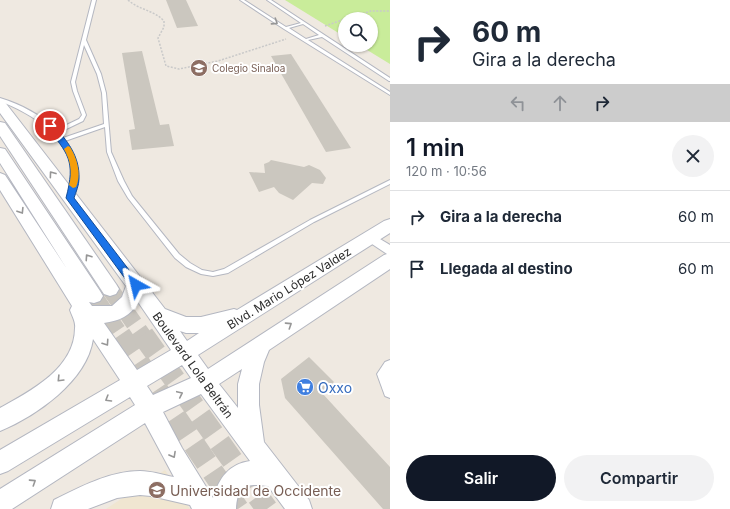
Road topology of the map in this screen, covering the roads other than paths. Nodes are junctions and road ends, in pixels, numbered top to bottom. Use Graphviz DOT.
graph roads {
  1 [pos="94,0"];
  2 [pos="242,0"];
  3 [pos="269,0"];
  4 [pos="304,23"];
  5 [pos="285,28"];
  6 [pos="323,35"];
  7 [pos="84,40"];
  8 [pos="305,40"];
  9 [pos="390,80"];
  10 [pos="390,94"];
  11 [pos="0,99"];
  12 [pos="0,104"];
  13 [pos="106,125"];
  14 [pos="0,126"];
  15 [pos="56,132"];
  16 [pos="63,140"];
  17 [pos="0,152"];
  18 [pos="0,178"];
  19 [pos="390,182"];
  20 [pos="70,198"];
  21 [pos="383,231"];
  22 [pos="390,251"];
  23 [pos="390,260"];
  24 [pos="136,285"];
  25 [pos="110,289"];
  26 [pos="73,293"];
  27 [pos="90,304"];
  28 [pos="248,313"];
  29 [pos="158,315"];
  30 [pos="263,342"];
  31 [pos="187,352"];
  32 [pos="390,367"];
  33 [pos="208,381"];
  34 [pos="134,384"];
  35 [pos="390,391"];
  36 [pos="149,408"];
  37 [pos="0,420"];
  38 [pos="253,447"];
  39 [pos="0,463"];
  40 [pos="274,475"];
  41 [pos="201,502"];
  42 [pos="0,503"];
  43 [pos="63,509"];
  44 [pos="224,509"];
  45 [pos="300,509"];
  1 -- 7 [label="lane"];
  2 -- 5 [label="lane, one-way"];
  3 -- 4 [label="lane"];
  4 -- 5 [label="lane"];
  4 -- 6 [label="lane"];
  5 -- 8 [label="lane"];
  6 -- 8 [label="lane"];
  6 -- 9 [label="lane"];
  7 -- 13 [label="lane"];
  7 -- 15 [label="lane"];
  8 -- 10 [label="lane"];
  11 -- 15 [label="lane"];
  20 -- 12 [label="main road, Boulevard Lola Beltrán, one-way"];
  13 -- 16 [label="lane"];
  13 -- 19 [label="lane"];
  25 -- 14 [label="main road, one-way"];
  15 -- 16 [label="lane"];
  16 -- 20 [label="lane"];
  17 -- 27 [label="main road"];
  18 -- 26 [label="main road, one-way"];
  20 -- 24 [label="main road, Boulevard Lola Beltrán"];
  21 -- 22 [label="street"];
  21 -- 28 [label="main road, Blvd. Mario López Valdez"];
  30 -- 23 [label="main road, one-way"];
  24 -- 27 [label="main road"];
  24 -- 29 [label="main road, Boulevard Lola Beltrán"];
  26 -- 27 [label="main road"];
  26 -- 37 [label="main road, one-way"];
  27 -- 34 [label="main road, one-way"];
  28 -- 29 [label="main road"];
  28 -- 31 [label="main road, Blvd. Mario López Valdez"];
  29 -- 31 [label="main road, Boulevard Lola Beltrán"];
  30 -- 33 [label="main road"];
  30 -- 38 [label="main road"];
  31 -- 33 [label="main road, Boulevard Lola Beltrán"];
  31 -- 34 [label="main road, Blvd. Mario López Valdez"];
  32 -- 35 [label="street"];
  36 -- 33 [label="main road, one-way"];
  33 -- 38 [label="main road, Boulevard Lola Beltrán"];
  34 -- 36 [label="main road"];
  34 -- 39 [label="main road, Blvd. Mario López Valdez, one-way"];
  36 -- 41 [label="main road, one-way"];
  42 -- 36 [label="main road, one-way"];
  38 -- 40 [label="main road, Boulevard Lola Beltrán"];
  40 -- 44 [label="main road"];
  40 -- 45 [label="main road, Boulevard Lola Beltrán"];
  41 -- 43 [label="main road"];
}
